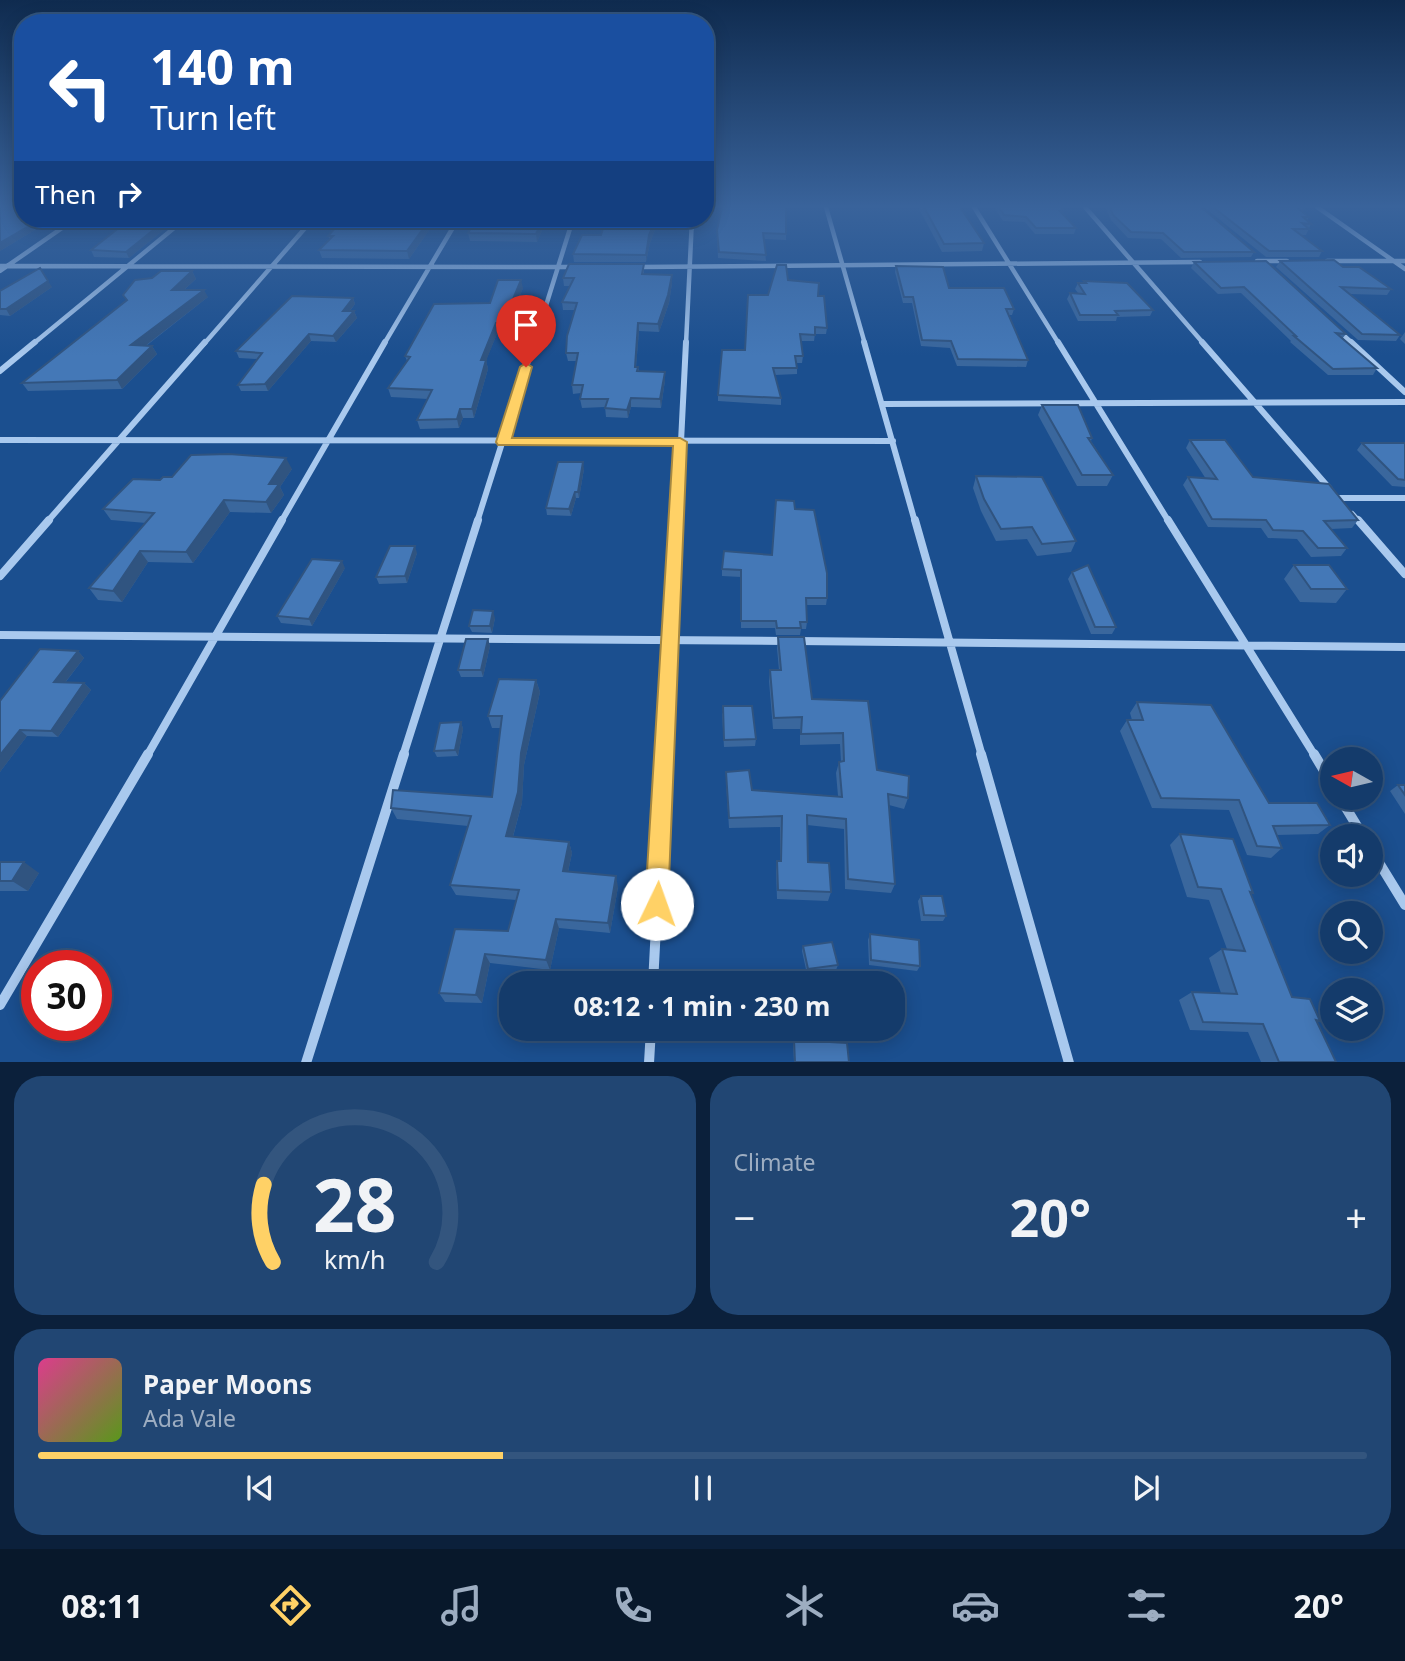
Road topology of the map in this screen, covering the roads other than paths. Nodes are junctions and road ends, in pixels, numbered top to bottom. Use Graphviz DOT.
graph roads {
  1 [pos="21,257"];
  2 [pos="139,257"];
  3 [pos="279,257"];
  4 [pos="435,257"];
  5 [pos="560,257"];
  6 [pos="689,257"];
  7 [pos="840,257"];
  8 [pos="1005,257"];
  9 [pos="1130,257"];
  10 [pos="1258,257"];
  11 [pos="1388,257"];
  12 [pos="1250,261"];
  13 [pos="1263,261"];
  14 [pos="1289,261"];
  15 [pos="1315,261"];
  16 [pos="1394,261"];
  17 [pos="1405,261"];
  18 [pos="1008,262"];
  19 [pos="1135,262"];
  20 [pos="1212,262"];
  21 [pos="842,264"];
  22 [pos="0,266"];
  23 [pos="8,266"];
  24 [pos="127,267"];
  25 [pos="269,267"];
  26 [pos="429,267"];
  27 [pos="557,267"];
  28 [pos="583,267"];
  29 [pos="635,267"];
  30 [pos="688,267"];
  31 [pos="1405,269"];
  32 [pos="0,271"];
  33 [pos="1273,271"];
  34 [pos="1334,327"];
  35 [pos="0,372"];
  36 [pos="1405,392"];
  37 [pos="1252,401"];
  38 [pos="1405,402"];
  39 [pos="1094,403"];
  40 [pos="883,404"];
  41 [pos="119,439"];
  42 [pos="0,440"];
  43 [pos="326,441"];
  44 [pos="893,441"];
  45 [pos="503,442"];
  46 [pos="680,442"];
  47 [pos="1338,498"];
  48 [pos="1405,498"];
  49 [pos="1405,574"];
  50 [pos="0,576"];
  51 [pos="0,635"];
  52 [pos="216,638"];
  53 [pos="440,640"];
  54 [pos="669,640"];
  55 [pos="951,642"];
  56 [pos="1248,646"];
  57 [pos="1405,647"];
  58 [pos="1320,764"];
  59 [pos="1383,869"];
  60 [pos="1405,905"];
  61 [pos="654,971"];
  62 [pos="0,1005"];
  63 [pos="650,1041"];
  64 [pos="306,1062"];
  65 [pos="649,1062"];
  66 [pos="1069,1062"];
  1 -- 23 [label="street"];
  2 -- 24 [label="street"];
  3 -- 25 [label="street"];
  4 -- 26 [label="street"];
  5 -- 27 [label="street"];
  6 -- 30 [label="street"];
  7 -- 21 [label="street"];
  8 -- 18 [label="street"];
  9 -- 19 [label="street"];
  10 -- 13 [label="street"];
  11 -- 16 [label="street"];
  12 -- 13 [label="street"];
  13 -- 14 [label="street"];
  13 -- 33 [label="street"];
  15 -- 16 [label="street"];
  16 -- 17 [label="street"];
  16 -- 31 [label="street"];
  18 -- 19 [label="street"];
  18 -- 21 [label="street"];
  18 -- 39 [label="street"];
  19 -- 20 [label="street"];
  19 -- 37 [label="street"];
  21 -- 30 [label="street"];
  21 -- 40 [label="street"];
  22 -- 23 [label="street"];
  23 -- 24 [label="street"];
  23 -- 32 [label="street"];
  24 -- 25 [label="street"];
  24 -- 35 [label="street"];
  25 -- 26 [label="street"];
  25 -- 41 [label="street"];
  26 -- 27 [label="street"];
  26 -- 43 [label="street"];
  27 -- 28 [label="street"];
  27 -- 45 [label="street"];
  29 -- 30 [label="street"];
  30 -- 46 [label="street"];
  34 -- 36 [label="street"];
  37 -- 38 [label="street"];
  37 -- 39 [label="street"];
  37 -- 47 [label="street"];
  39 -- 40 [label="street"];
  39 -- 56 [label="street"];
  40 -- 44 [label="street"];
  41 -- 42 [label="street"];
  41 -- 43 [label="street"];
  41 -- 50 [label="street"];
  43 -- 45 [label="street"];
  43 -- 52 [label="street"];
  44 -- 46 [label="street"];
  44 -- 55 [label="street"];
  45 -- 46 [label="street"];
  45 -- 53 [label="street"];
  46 -- 54 [label="street"];
  47 -- 48 [label="street"];
  47 -- 49 [label="street"];
  51 -- 52 [label="street"];
  52 -- 53 [label="street"];
  52 -- 62 [label="street"];
  53 -- 54 [label="street"];
  53 -- 64 [label="street"];
  54 -- 55 [label="street"];
  54 -- 61 [label="street"];
  55 -- 56 [label="street"];
  55 -- 66 [label="street"];
  56 -- 57 [label="street"];
  56 -- 58 [label="street"];
  59 -- 60 [label="street"];
  63 -- 65 [label="street"];
}
